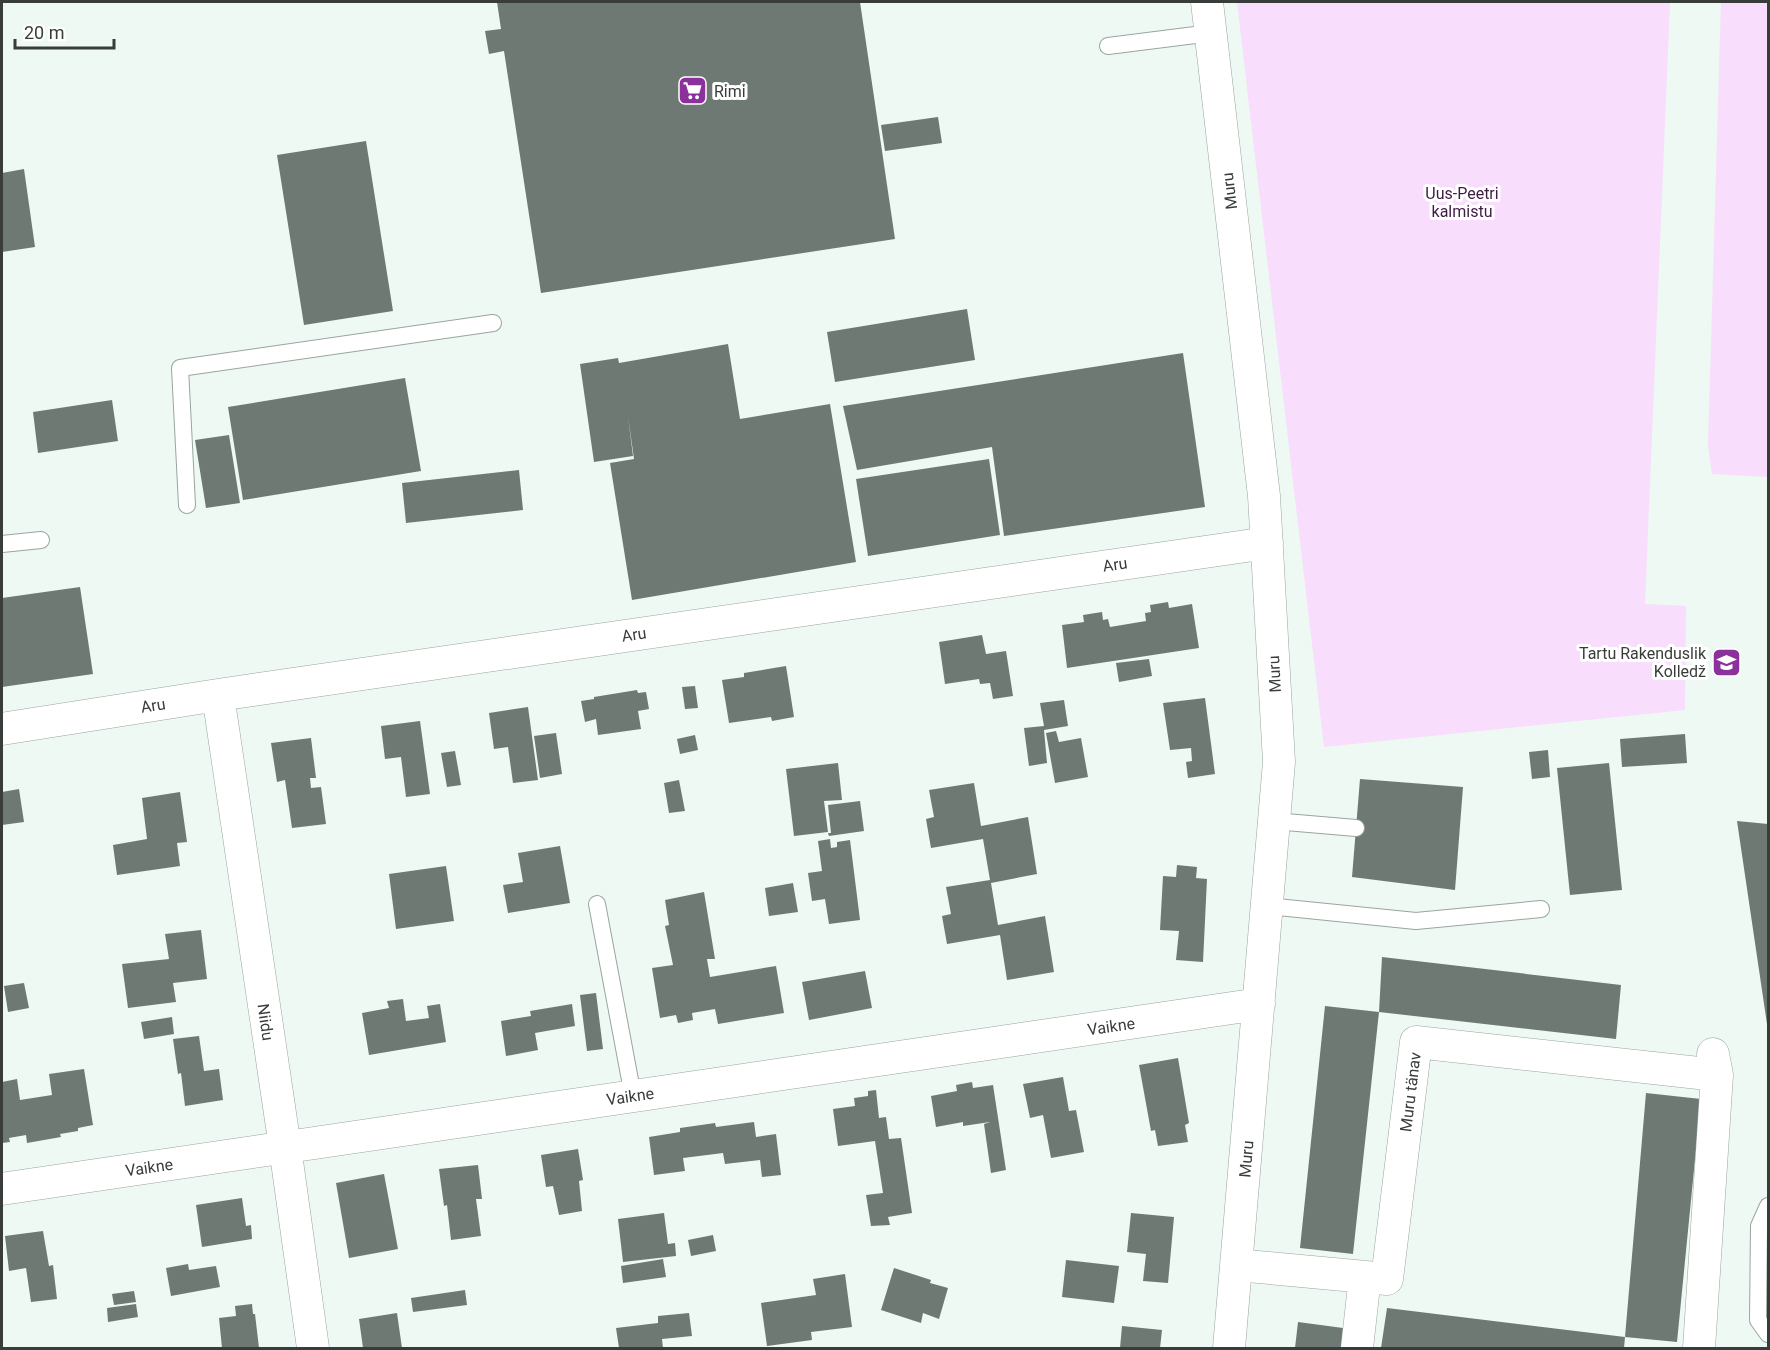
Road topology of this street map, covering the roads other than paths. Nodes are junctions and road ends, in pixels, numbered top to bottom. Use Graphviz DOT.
graph roads {
  1 [pos="1207,2"];
  2 [pos="1211,33"];
  3 [pos="1108,46"];
  4 [pos="493,323"];
  5 [pos="187,505"];
  6 [pos="41,540"];
  7 [pos="1267,543"];
  8 [pos="2,544"];
  9 [pos="218,695"];
  10 [pos="2,729"];
  11 [pos="1274,821"];
  12 [pos="1356,828"];
  13 [pos="597,904"];
  14 [pos="1267,906"];
  15 [pos="1541,909"];
  16 [pos="1259,1004"];
  17 [pos="633,1096"];
  18 [pos="285,1147"];
  19 [pos="2,1189"];
  20 [pos="1768,1206"];
  21 [pos="1237,1264"];
  22 [pos="1365,1277"];
  23 [pos="1768,1334"];
  24 [pos="313,1348"];
  25 [pos="1230,1348"];
  26 [pos="1357,1348"];
  27 [pos="1699,1348"];
  1 -- 2 [label="street, Muru"];
  2 -- 3 [label="lane"];
  2 -- 7 [label="street, Muru"];
  4 -- 5 [label="lane"];
  6 -- 8 [label="lane"];
  7 -- 9 [label="street, Aru"];
  7 -- 11 [label="street, Muru"];
  9 -- 10 [label="street, Aru"];
  9 -- 18 [label="street, Niidu"];
  11 -- 12 [label="lane"];
  11 -- 14 [label="street, Muru"];
  13 -- 17 [label="lane"];
  14 -- 15 [label="lane"];
  14 -- 16 [label="street, Muru"];
  16 -- 17 [label="street, Vaikne"];
  16 -- 21 [label="street, Muru"];
  17 -- 18 [label="street, Vaikne"];
  18 -- 19 [label="street, Vaikne"];
  18 -- 24 [label="street, Niidu"];
  20 -- 23 [label="lane"];
  21 -- 22 [label="street, Muru tänav"];
  21 -- 25 [label="street, Muru"];
  22 -- 26 [label="street"];
  22 -- 27 [label="street, Muru tänav"];
}
